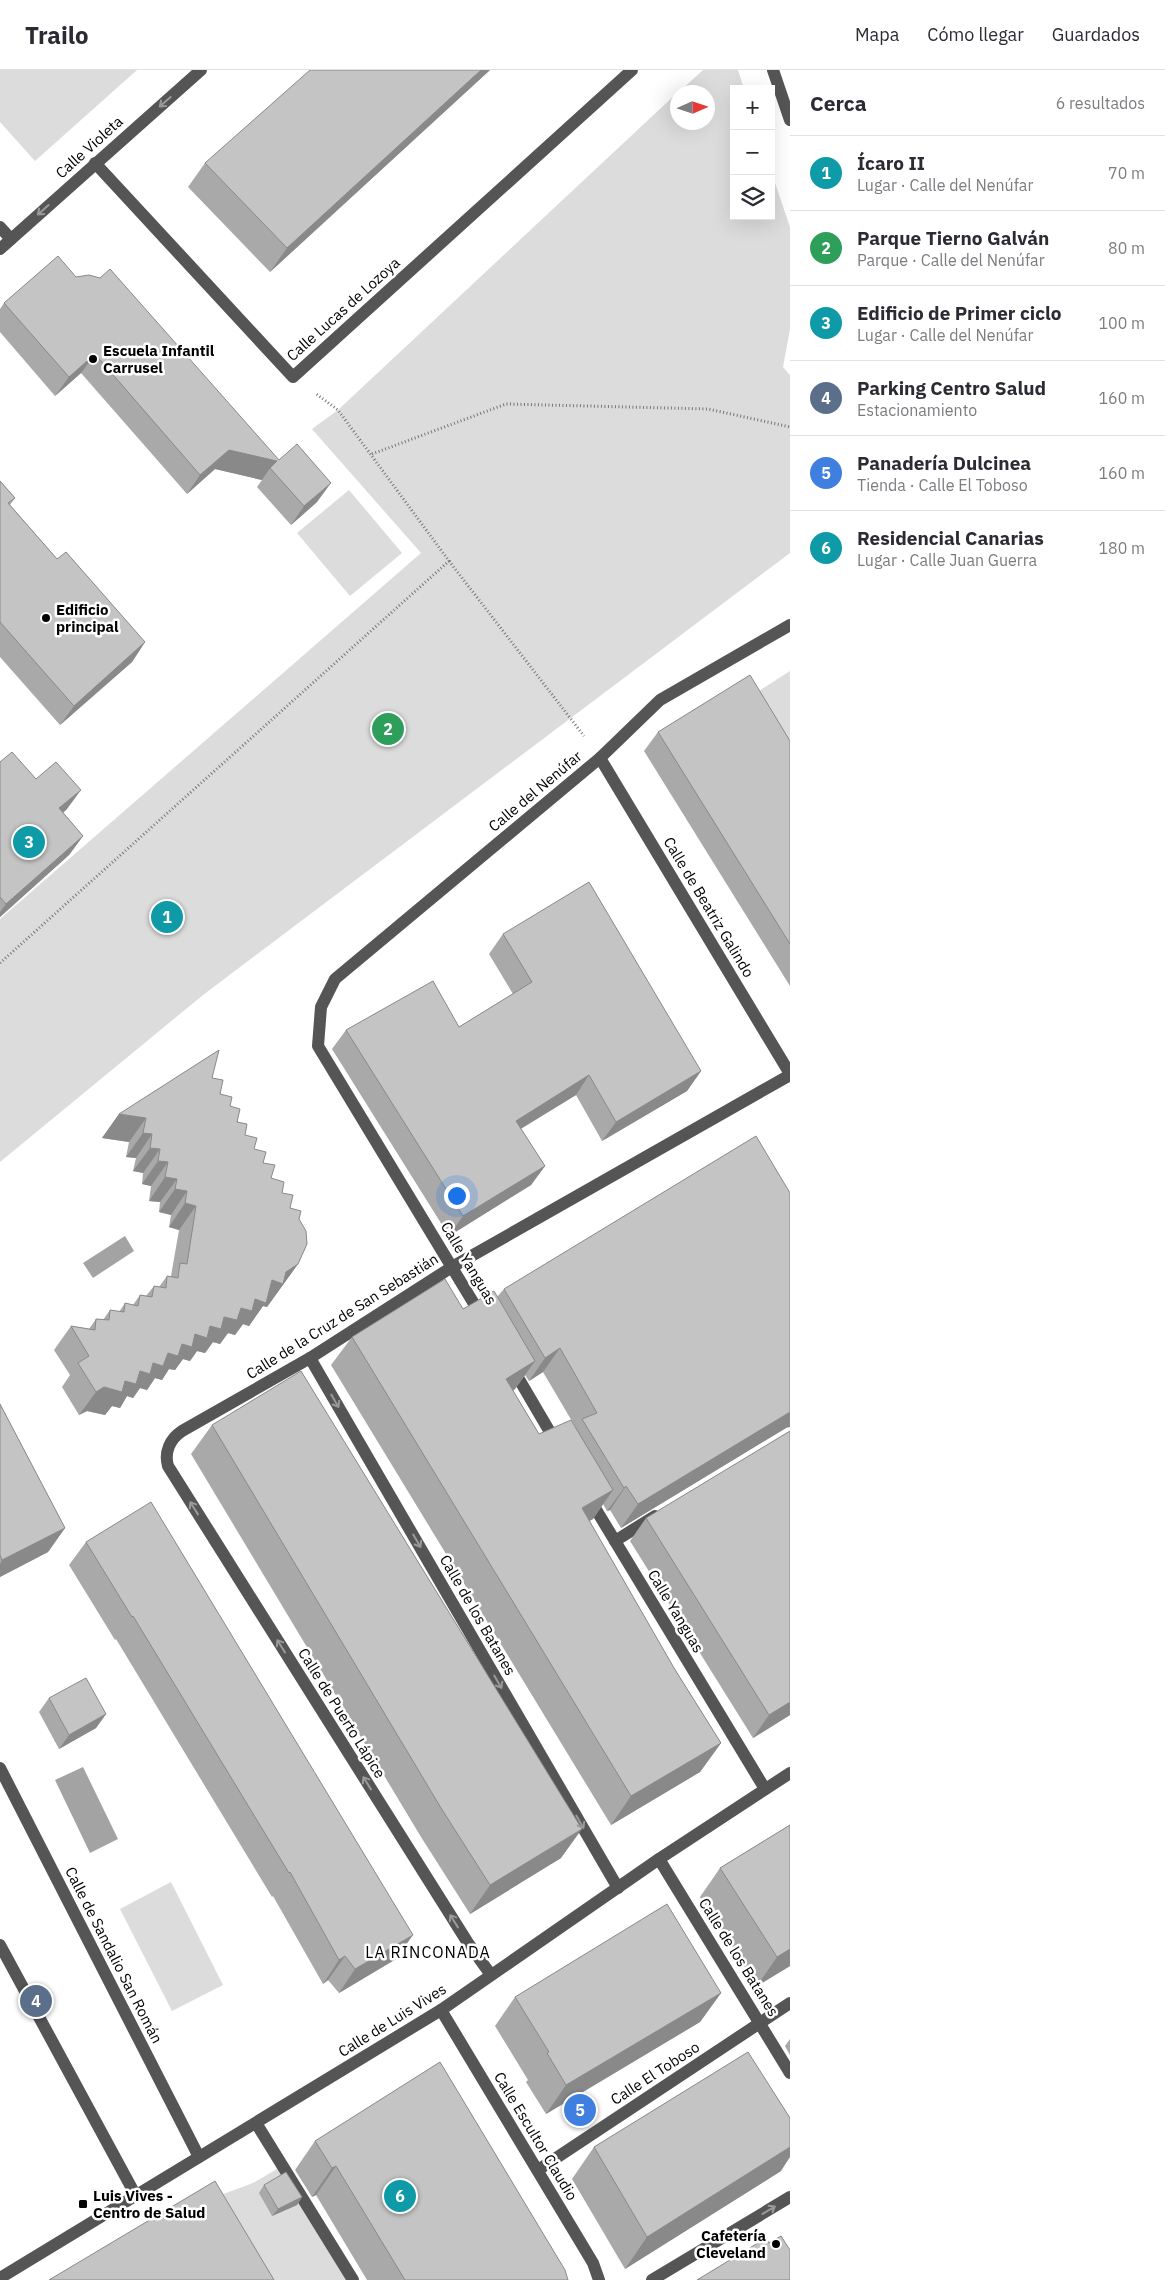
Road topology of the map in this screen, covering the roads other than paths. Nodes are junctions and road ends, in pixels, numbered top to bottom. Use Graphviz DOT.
graph roads {
  1 [pos="201,70"];
  2 [pos="632,70"];
  3 [pos="773,70"];
  4 [pos="790,120"];
  5 [pos="96,163"];
  6 [pos="0,227"];
  7 [pos="11,239"];
  8 [pos="0,249"];
  9 [pos="790,625"];
  10 [pos="600,758"];
  11 [pos="321,1007"];
  12 [pos="790,1074"];
  13 [pos="452,1267"];
  14 [pos="488,1327"];
  15 [pos="310,1358"];
  16 [pos="508,1361"];
  17 [pos="564,1455"];
  18 [pos="168,1466"];
  19 [pos="584,1489"];
  20 [pos="665,1511"];
  21 [pos="615,1541"];
  22 [pos="0,1768"];
  23 [pos="790,1773"];
  24 [pos="765,1789"];
  25 [pos="659,1859"];
  26 [pos="618,1888"];
  27 [pos="0,1945"];
  28 [pos="491,1975"];
  29 [pos="790,2003"];
  30 [pos="441,2010"];
  31 [pos="760,2023"];
  32 [pos="790,2073"];
  33 [pos="256,2123"];
  34 [pos="199,2157"];
  35 [pos="538,2170"];
  36 [pos="136,2196"];
  37 [pos="790,2197"];
  38 [pos="0,2278"];
  39 [pos="353,2280"];
  40 [pos="599,2280"];
  41 [pos="652,2280"];
  1 -- 5 [label="street, Calle Violeta, one-way"];
  2 -- 5 [label="street, Calle Lucas de Lozoya"];
  3 -- 4 [label="street"];
  5 -- 7 [label="street, Calle Violeta, one-way"];
  6 -- 7 [label="street"];
  7 -- 8 [label="street, Calle Violeta"];
  9 -- 10 [label="street, Calle del Nenúfar"];
  10 -- 11 [label="street, Calle del Nenúfar"];
  10 -- 12 [label="street, Calle de Beatriz Galindo"];
  11 -- 13 [label="street, Calle Yanguas"];
  12 -- 13 [label="street, Calle de la Cruz de San Sebastián"];
  13 -- 14 [label="street, Calle Yanguas"];
  13 -- 15 [label="street, Calle de la Cruz de San Sebastián"];
  15 -- 18 [label="street, Calle de la Cruz de San Sebastián"];
  15 -- 26 [label="street, Calle de los Batanes, one-way"];
  16 -- 17 [label="street"];
  28 -- 18 [label="street, Calle de Puerto Lápice, one-way"];
  19 -- 21 [label="street, Calle Yanguas"];
  20 -- 21 [label="street"];
  21 -- 24 [label="street, Calle Yanguas"];
  22 -- 34 [label="street, Calle de Sandalio San Román"];
  23 -- 24 [label="street, Calle de Luis Vives"];
  24 -- 25 [label="street, Calle de Luis Vives"];
  25 -- 26 [label="street, Calle de Luis Vives"];
  25 -- 31 [label="street, Calle de los Batanes"];
  26 -- 28 [label="street, Calle de Luis Vives"];
  27 -- 36 [label="street"];
  28 -- 30 [label="street, Calle de Luis Vives"];
  29 -- 31 [label="street, Calle El Toboso"];
  30 -- 33 [label="street, Calle de Luis Vives"];
  30 -- 35 [label="street, Calle Escultor Claudio"];
  31 -- 32 [label="street, Calle de los Batanes"];
  31 -- 35 [label="street, Calle El Toboso"];
  33 -- 34 [label="street, Calle de Luis Vives"];
  33 -- 39 [label="street"];
  34 -- 36 [label="street, Calle de Luis Vives"];
  35 -- 40 [label="street, Calle Escultor Claudio"];
  36 -- 38 [label="street, Calle de Luis Vives"];
  41 -- 37 [label="street, one-way"];
}
